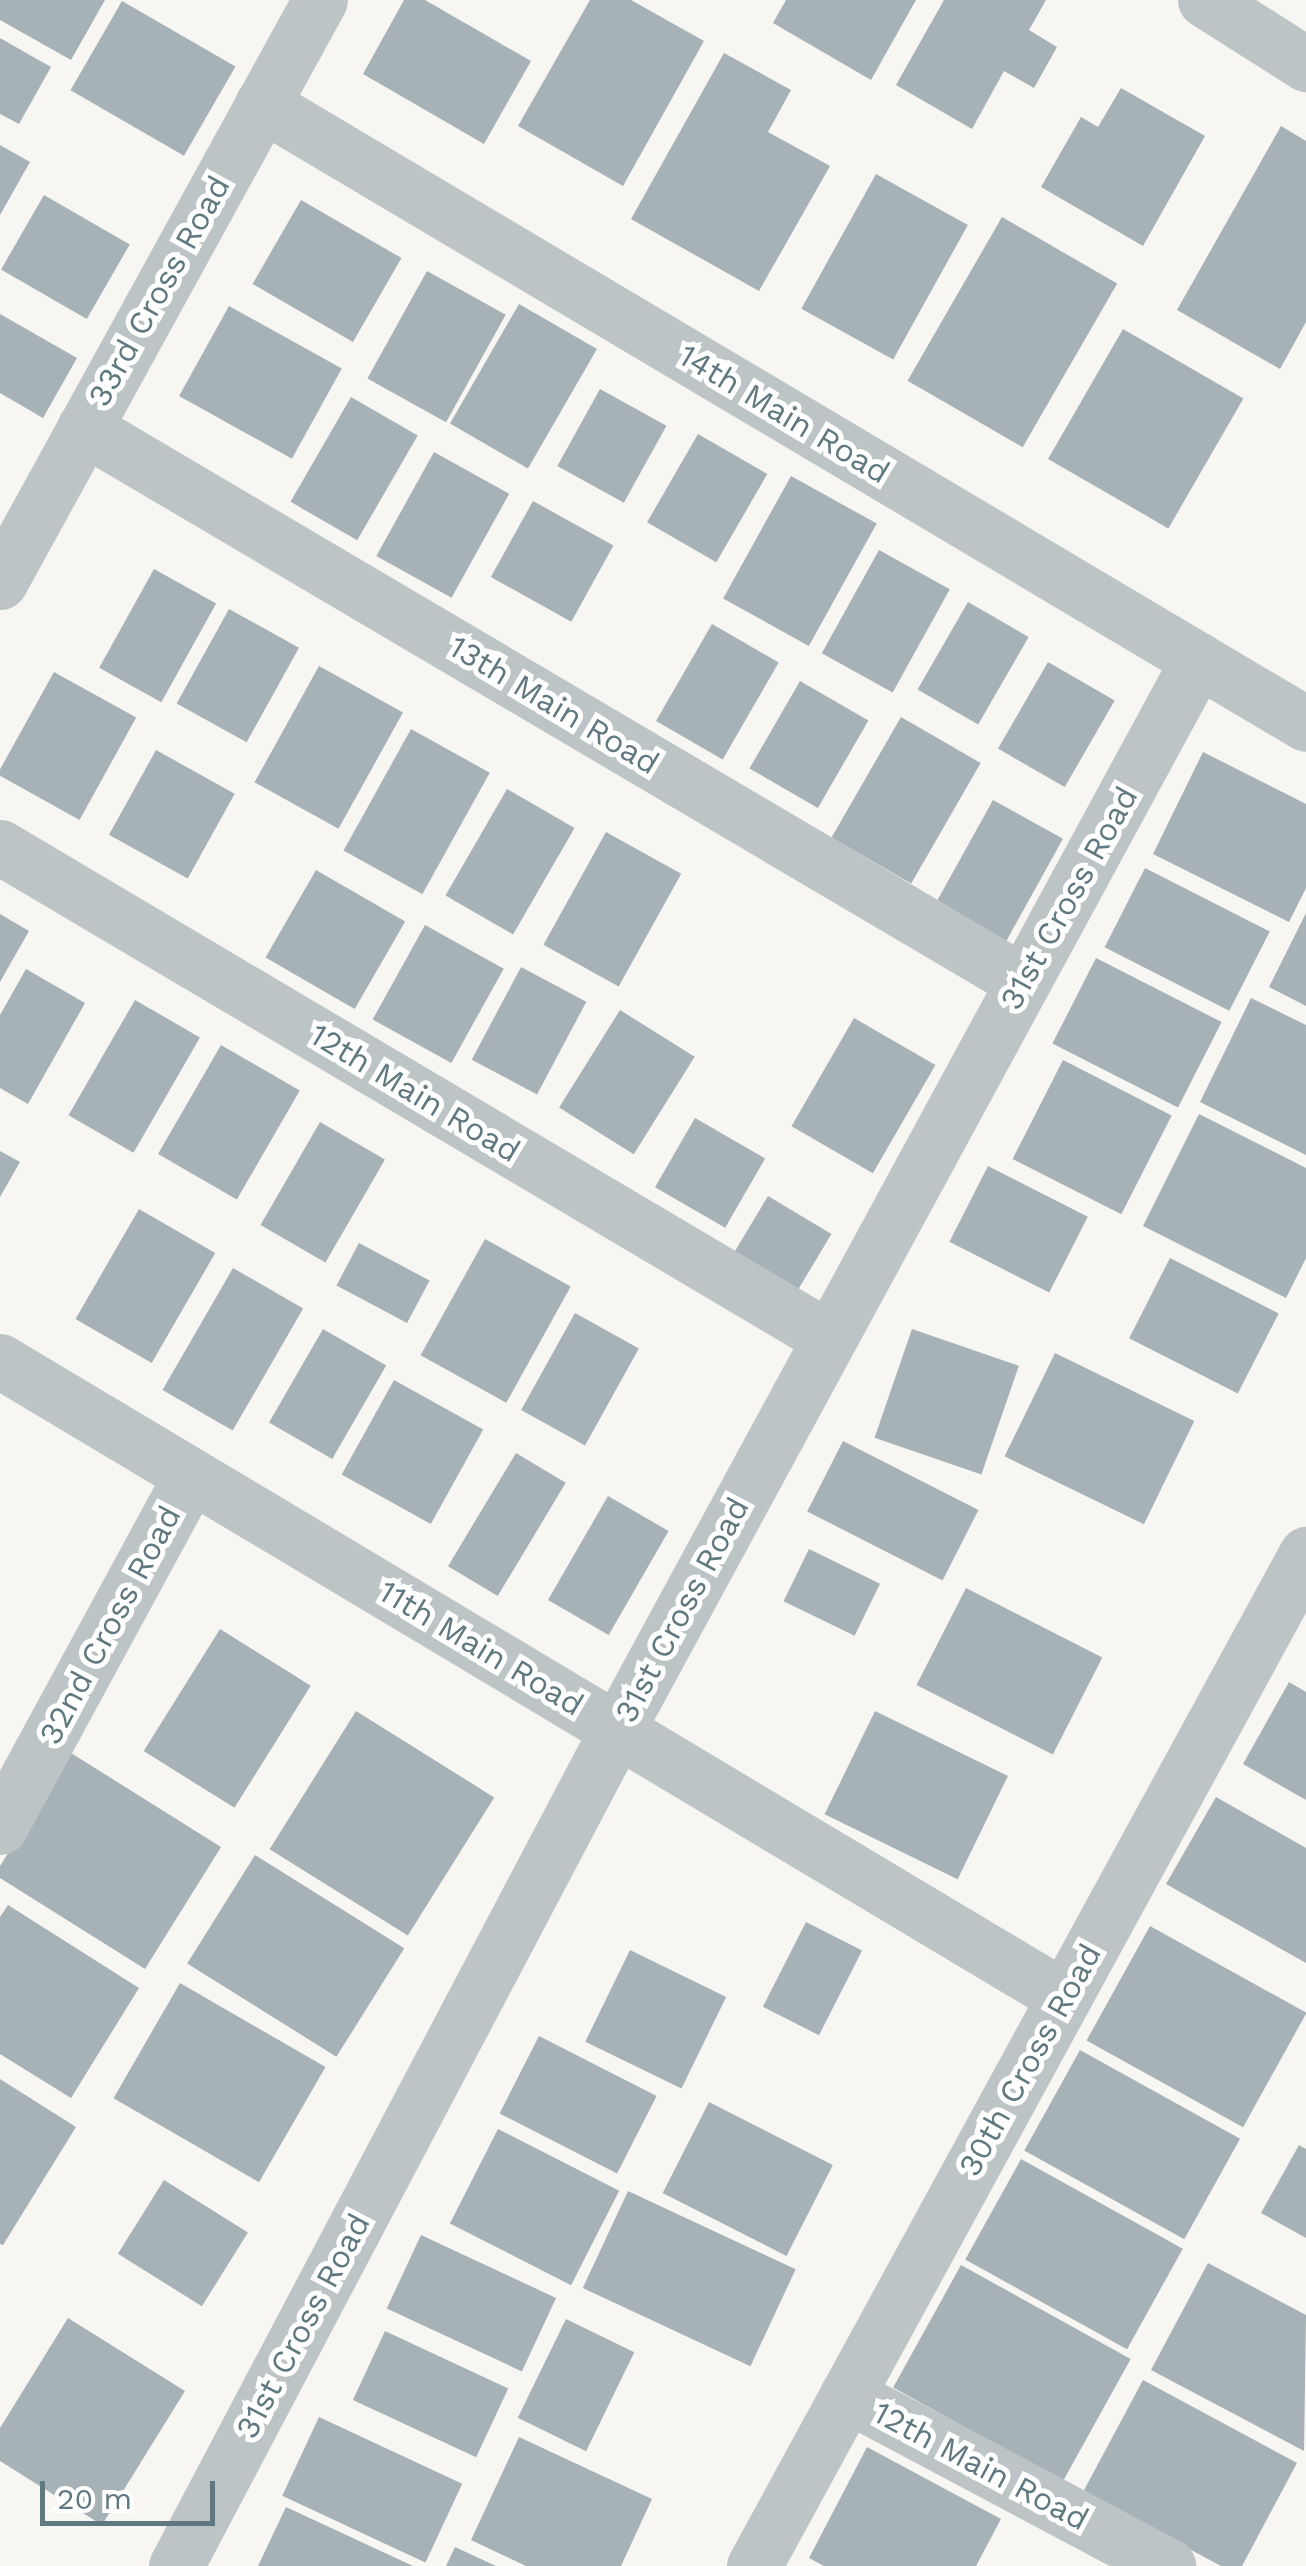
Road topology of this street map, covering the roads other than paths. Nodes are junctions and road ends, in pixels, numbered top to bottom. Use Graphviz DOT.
graph roads {
  1 [pos="320,0"];
  2 [pos="1205,0"];
  3 [pos="1306,64"];
  4 [pos="262,104"];
  5 [pos="84,428"];
  6 [pos="0,582"];
  7 [pos="1198,660"];
  8 [pos="1306,724"];
  9 [pos="0,847"];
  10 [pos="1023,982"];
  11 [pos="829,1338"];
  12 [pos="0,1361"];
  13 [pos="191,1475"];
  14 [pos="1306,1554"];
  15 [pos="617,1730"];
  16 [pos="0,1827"];
  17 [pos="1064,1998"];
  18 [pos="848,2395"];
  19 [pos="176,2566"];
  20 [pos="754,2566"];
  21 [pos="1168,2566"];
  1 -- 4 [label="street, 33rd Cross Road"];
  2 -- 3 [label="street"];
  4 -- 5 [label="street, 33rd Cross Road"];
  4 -- 7 [label="street, 14th Main Road"];
  5 -- 6 [label="street, 33rd Cross Road"];
  5 -- 10 [label="street, 13th Main Road"];
  7 -- 8 [label="street, 14th Main Road"];
  7 -- 10 [label="street, 31st Cross Road"];
  9 -- 11 [label="street, 12th Main Road"];
  10 -- 11 [label="street, 31st Cross Road"];
  11 -- 15 [label="street, 31st Cross Road"];
  12 -- 13 [label="street, 11th Main Road"];
  13 -- 15 [label="street, 11th Main Road"];
  13 -- 16 [label="street, 32nd Cross Road"];
  14 -- 17 [label="street, 30th Cross Road"];
  15 -- 17 [label="street, 11th Main Road"];
  15 -- 19 [label="street, 31st Cross Road"];
  17 -- 18 [label="street, 30th Cross Road"];
  18 -- 20 [label="street, 30th Cross Road"];
  18 -- 21 [label="street, 12th Main Road"];
}
